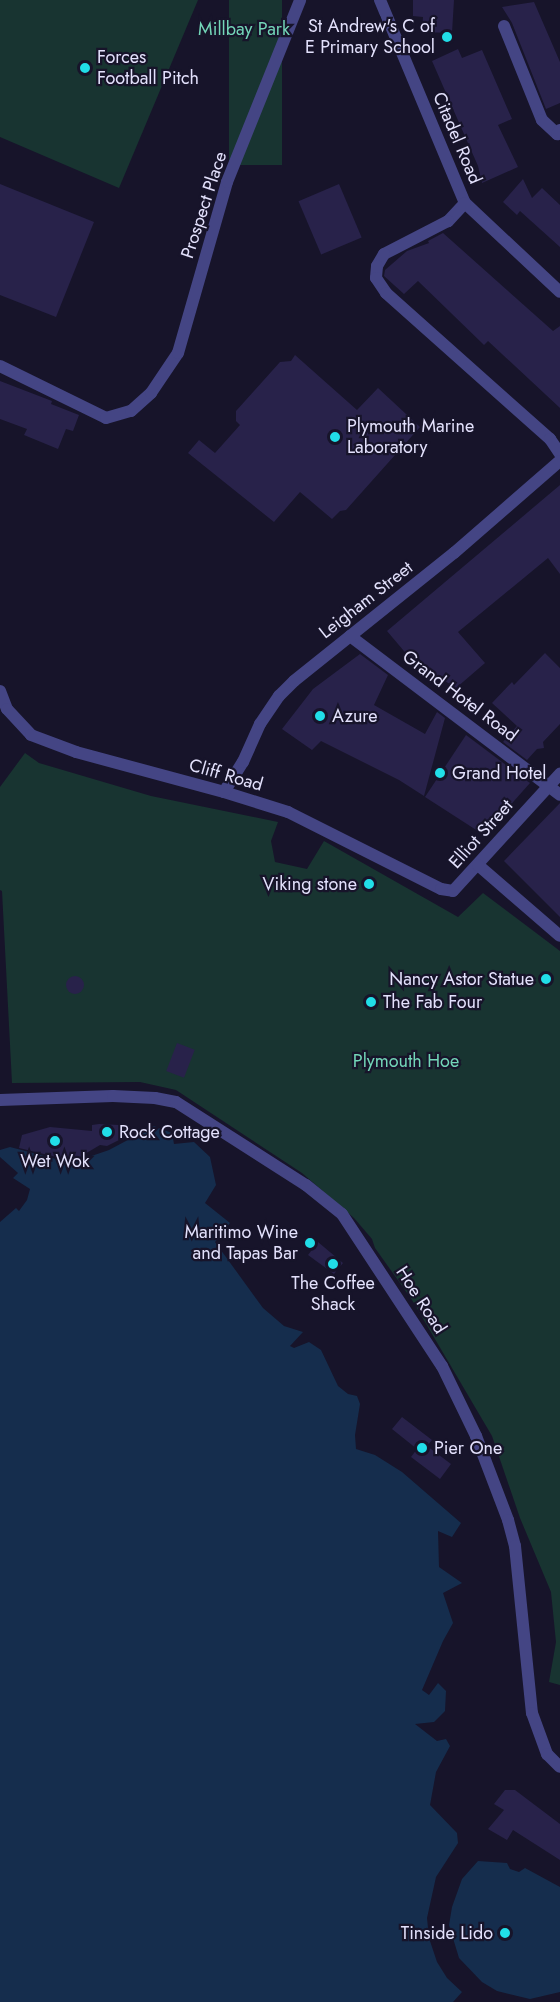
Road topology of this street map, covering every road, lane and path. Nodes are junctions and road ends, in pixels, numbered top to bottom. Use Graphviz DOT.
graph roads {
  1 [pos="300,0"];
  2 [pos="380,0"];
  3 [pos="504,26"];
  4 [pos="560,130"];
  5 [pos="465,203"];
  6 [pos="560,292"];
  7 [pos="0,366"];
  8 [pos="560,454"];
  9 [pos="560,461"];
  10 [pos="350,636"];
  11 [pos="0,691"];
  12 [pos="560,774"];
  13 [pos="549,785"];
  14 [pos="224,792"];
  15 [pos="560,795"];
  16 [pos="478,865"];
  17 [pos="453,891"];
  18 [pos="560,936"];
  19 [pos="0,1100"];
  20 [pos="560,1767"];
  1 -- 7 [label="street, Prospect Place"];
  2 -- 5 [label="street, Citadel Road"];
  3 -- 4 [label="street"];
  5 -- 6 [label="street, Citadel Road"];
  5 -- 8 [label="street"];
  9 -- 10 [label="street, Leigham Street"];
  10 -- 13 [label="street, Grand Hotel Road"];
  10 -- 14 [label="street, Leigham Street"];
  11 -- 14 [label="street, Cliff Road"];
  12 -- 13 [label="street, Elliot Street"];
  13 -- 15 [label="street, Grand Hotel Road"];
  13 -- 16 [label="street, Elliot Street"];
  14 -- 17 [label="street, Cliff Road"];
  16 -- 17 [label="street, Elliot Street"];
  16 -- 18 [label="street"];
  19 -- 20 [label="street, Hoe Road"];
}
